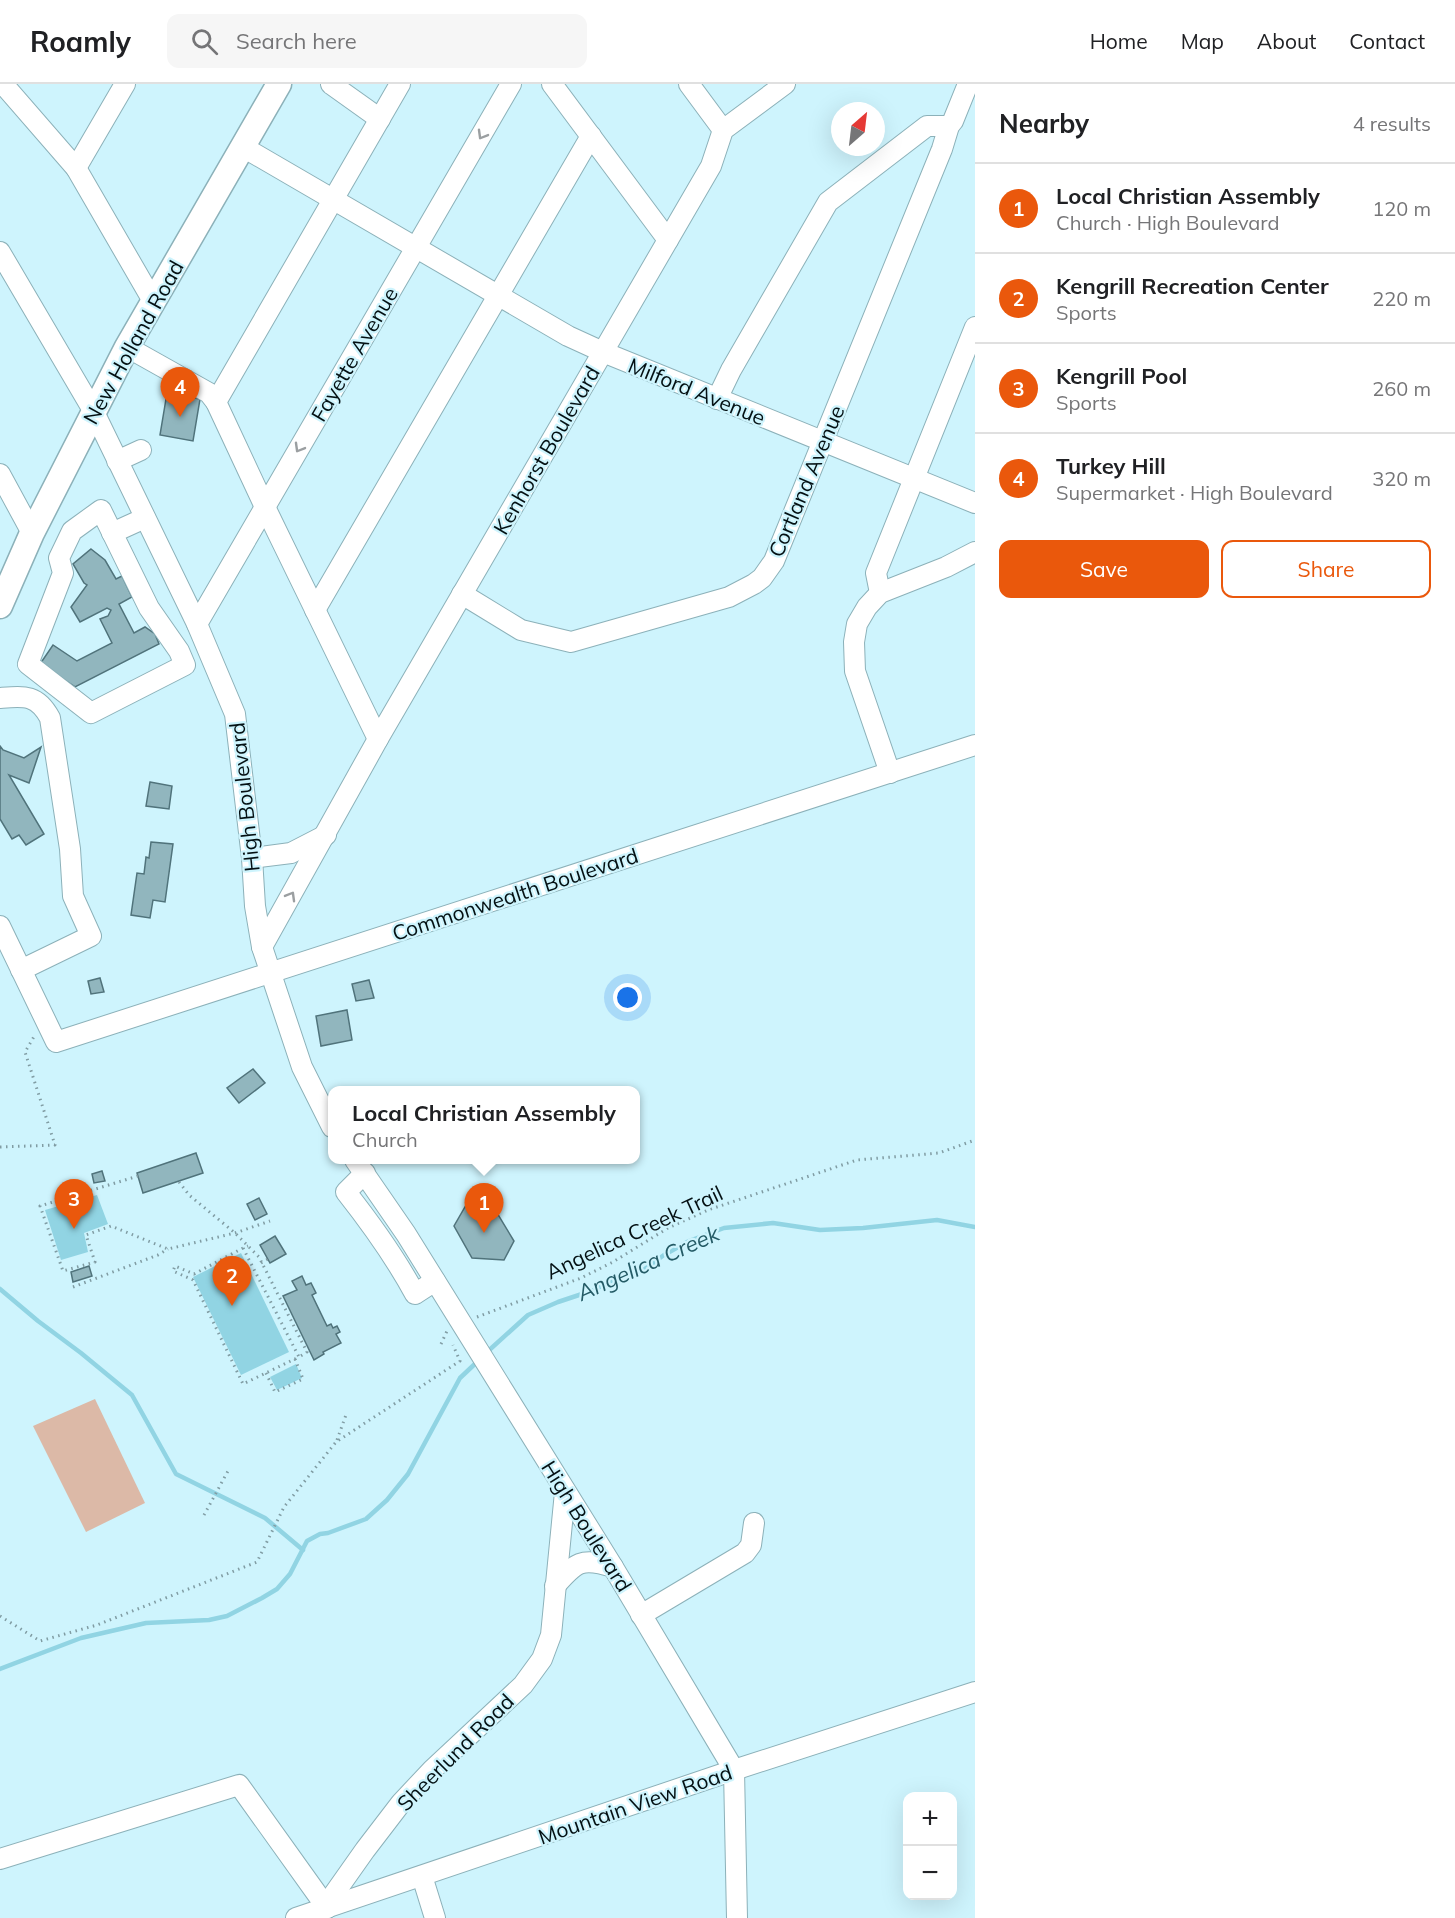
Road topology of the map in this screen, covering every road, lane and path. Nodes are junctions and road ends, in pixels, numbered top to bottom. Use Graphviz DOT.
graph roads {
  1 [pos="3,84"];
  2 [pos="125,84"];
  3 [pos="279,84"];
  4 [pos="331,84"];
  5 [pos="400,84"];
  6 [pos="511,84"];
  7 [pos="552,84"];
  8 [pos="689,84"];
  9 [pos="785,84"];
  10 [pos="968,84"];
  11 [pos="380,119"];
  12 [pos="949,126"];
  13 [pos="723,130"];
  14 [pos="591,136"];
  15 [pos="243,147"];
  16 [pos="76,168"];
  17 [pos="333,200"];
  18 [pos="668,240"];
  19 [pos="416,248"];
  20 [pos="0,252"];
  21 [pos="498,295"];
  22 [pos="153,302"];
  23 [pos="975,327"];
  24 [pos="127,347"];
  25 [pos="603,352"];
  26 [pos="717,399"];
  27 [pos="216,402"];
  28 [pos="94,412"];
  29 [pos="823,442"];
  30 [pos="141,450"];
  31 [pos="117,460"];
  32 [pos="0,474"];
  33 [pos="913,479"];
  34 [pos="975,503"];
  35 [pos="265,507"];
  36 [pos="145,518"];
  37 [pos="32,533"];
  38 [pos="112,533"];
  39 [pos="975,552"];
  40 [pos="880,593"];
  41 [pos="462,594"];
  42 [pos="0,606"];
  43 [pos="315,610"];
  44 [pos="200,631"];
  45 [pos="179,651"];
  46 [pos="0,698"];
  47 [pos="378,740"];
  48 [pos="975,745"];
  49 [pos="890,773"];
  50 [pos="326,835"];
  51 [pos="252,858"];
  52 [pos="0,926"];
  53 [pos="262,947"];
  54 [pos="21,970"];
  55 [pos="270,973"];
  56 [pos="45,1019"];
  57 [pos="328,1117"];
  58 [pos="975,1140"];
  59 [pos="0,1148"];
  60 [pos="360,1166"];
  61 [pos="138,1176"];
  62 [pos="179,1182"];
  63 [pos="270,1221"];
  64 [pos="235,1233"];
  65 [pos="248,1246"];
  66 [pos="243,1248"];
  67 [pos="168,1249"];
  68 [pos="268,1259"];
  69 [pos="261,1263"];
  70 [pos="435,1281"];
  71 [pos="73,1287"];
  72 [pos="459,1329"];
  73 [pos="441,1344"];
  74 [pos="296,1358"];
  75 [pos="266,1373"];
  76 [pos="347,1412"];
  77 [pos="336,1442"];
  78 [pos="228,1471"];
  79 [pos="566,1492"];
  80 [pos="204,1515"];
  81 [pos="754,1523"];
  82 [pos="613,1567"];
  83 [pos="555,1586"];
  84 [pos="641,1615"];
  85 [pos="0,1616"];
  86 [pos="975,1692"];
  87 [pos="734,1770"];
  88 [pos="0,1859"];
  89 [pos="422,1876"];
  90 [pos="327,1908"];
  91 [pos="296,1918"];
  92 [pos="435,1918"];
  93 [pos="737,1918"];
  1 -- 16 [label="street"];
  2 -- 16 [label="street"];
  3 -- 15 [label="main road, New Holland Road"];
  4 -- 11 [label="street"];
  5 -- 11 [label="street"];
  6 -- 19 [label="street, Fayette Avenue, one-way"];
  7 -- 14 [label="street"];
  8 -- 13 [label="street"];
  9 -- 13 [label="street"];
  10 -- 12 [label="street, Cortland Avenue"];
  11 -- 17 [label="street"];
  12 -- 26 [label="street"];
  12 -- 29 [label="street, Cortland Avenue"];
  13 -- 18 [label="street, Kenhorst Boulevard"];
  14 -- 18 [label="street"];
  14 -- 21 [label="street"];
  15 -- 17 [label="street, Milford Avenue"];
  15 -- 22 [label="main road, New Holland Road"];
  16 -- 22 [label="street"];
  17 -- 19 [label="street, Milford Avenue"];
  17 -- 27 [label="street"];
  18 -- 25 [label="street, Kenhorst Boulevard"];
  19 -- 21 [label="street, Milford Avenue"];
  19 -- 35 [label="street, Fayette Avenue, one-way"];
  20 -- 28 [label="street, High Boulevard"];
  21 -- 25 [label="street, Milford Avenue"];
  21 -- 43 [label="street"];
  22 -- 24 [label="main road, New Holland Road"];
  23 -- 33 [label="street"];
  24 -- 27 [label="street"];
  24 -- 28 [label="main road, New Holland Road"];
  25 -- 26 [label="street, Milford Avenue"];
  25 -- 41 [label="street, Kenhorst Boulevard"];
  26 -- 29 [label="street, Milford Avenue"];
  27 -- 35 [label="street"];
  28 -- 31 [label="street, High Boulevard"];
  28 -- 37 [label="main road, New Holland Road"];
  29 -- 33 [label="street, Milford Avenue"];
  29 -- 41 [label="street, Cortland Avenue"];
  30 -- 31 [label="street"];
  31 -- 36 [label="street, High Boulevard"];
  32 -- 37 [label="street"];
  33 -- 34 [label="street, Milford Avenue"];
  33 -- 40 [label="street"];
  35 -- 43 [label="street"];
  35 -- 44 [label="street, Fayette Avenue"];
  36 -- 38 [label="street"];
  36 -- 44 [label="street, High Boulevard"];
  37 -- 42 [label="main road, New Holland Road"];
  38 -- 45 [label="street"];
  38 -- 45 [label="street"];
  39 -- 40 [label="street"];
  40 -- 49 [label="street"];
  41 -- 47 [label="street, Kenhorst Boulevard"];
  43 -- 47 [label="street"];
  44 -- 45 [label="street"];
  44 -- 51 [label="street, High Boulevard"];
  46 -- 54 [label="street"];
  47 -- 50 [label="street, Kenhorst Boulevard"];
  48 -- 49 [label="street, Commonwealth Boulevard"];
  49 -- 55 [label="street, Commonwealth Boulevard"];
  50 -- 51 [label="street"];
  53 -- 50 [label="street, Kenhorst Boulevard, one-way"];
  51 -- 53 [label="street, High Boulevard"];
  52 -- 54 [label="street"];
  53 -- 55 [label="street, High Boulevard"];
  54 -- 56 [label="street"];
  55 -- 56 [label="street, Commonwealth Boulevard"];
  55 -- 57 [label="street, High Boulevard"];
  56 -- 59 [label="path"];
  58 -- 72 [label="path, Angelica Creek Trail"];
  60 -- 70 [label="street, High Boulevard"];
  60 -- 70 [label="street"];
  61 -- 67 [label="path"];
  62 -- 64 [label="path"];
  63 -- 64 [label="path"];
  64 -- 65 [label="path"];
  64 -- 67 [label="path"];
  65 -- 66 [label="path"];
  65 -- 69 [label="path"];
  66 -- 74 [label="path"];
  66 -- 75 [label="path"];
  67 -- 71 [label="path"];
  68 -- 69 [label="path"];
  69 -- 74 [label="path"];
  70 -- 72 [label="street, High Boulevard"];
  72 -- 73 [label="path"];
  72 -- 77 [label="path"];
  72 -- 79 [label="street, High Boulevard"];
  74 -- 75 [label="path"];
  74 -- 75 [label="path"];
  76 -- 77 [label="path"];
  77 -- 85 [label="path"];
  78 -- 80 [label="path"];
  79 -- 82 [label="street, High Boulevard"];
  79 -- 83 [label="street, Sheerlund Road"];
  81 -- 84 [label="street"];
  82 -- 83 [label="street"];
  82 -- 84 [label="street, High Boulevard"];
  83 -- 90 [label="street, Sheerlund Road"];
  84 -- 87 [label="street, High Boulevard"];
  86 -- 87 [label="street, Mountain View Road"];
  87 -- 89 [label="street, Mountain View Road"];
  87 -- 93 [label="street, High Boulevard"];
  88 -- 90 [label="street"];
  89 -- 90 [label="street, Mountain View Road"];
  89 -- 92 [label="street"];
  90 -- 91 [label="street, Mountain View Road"];
}
